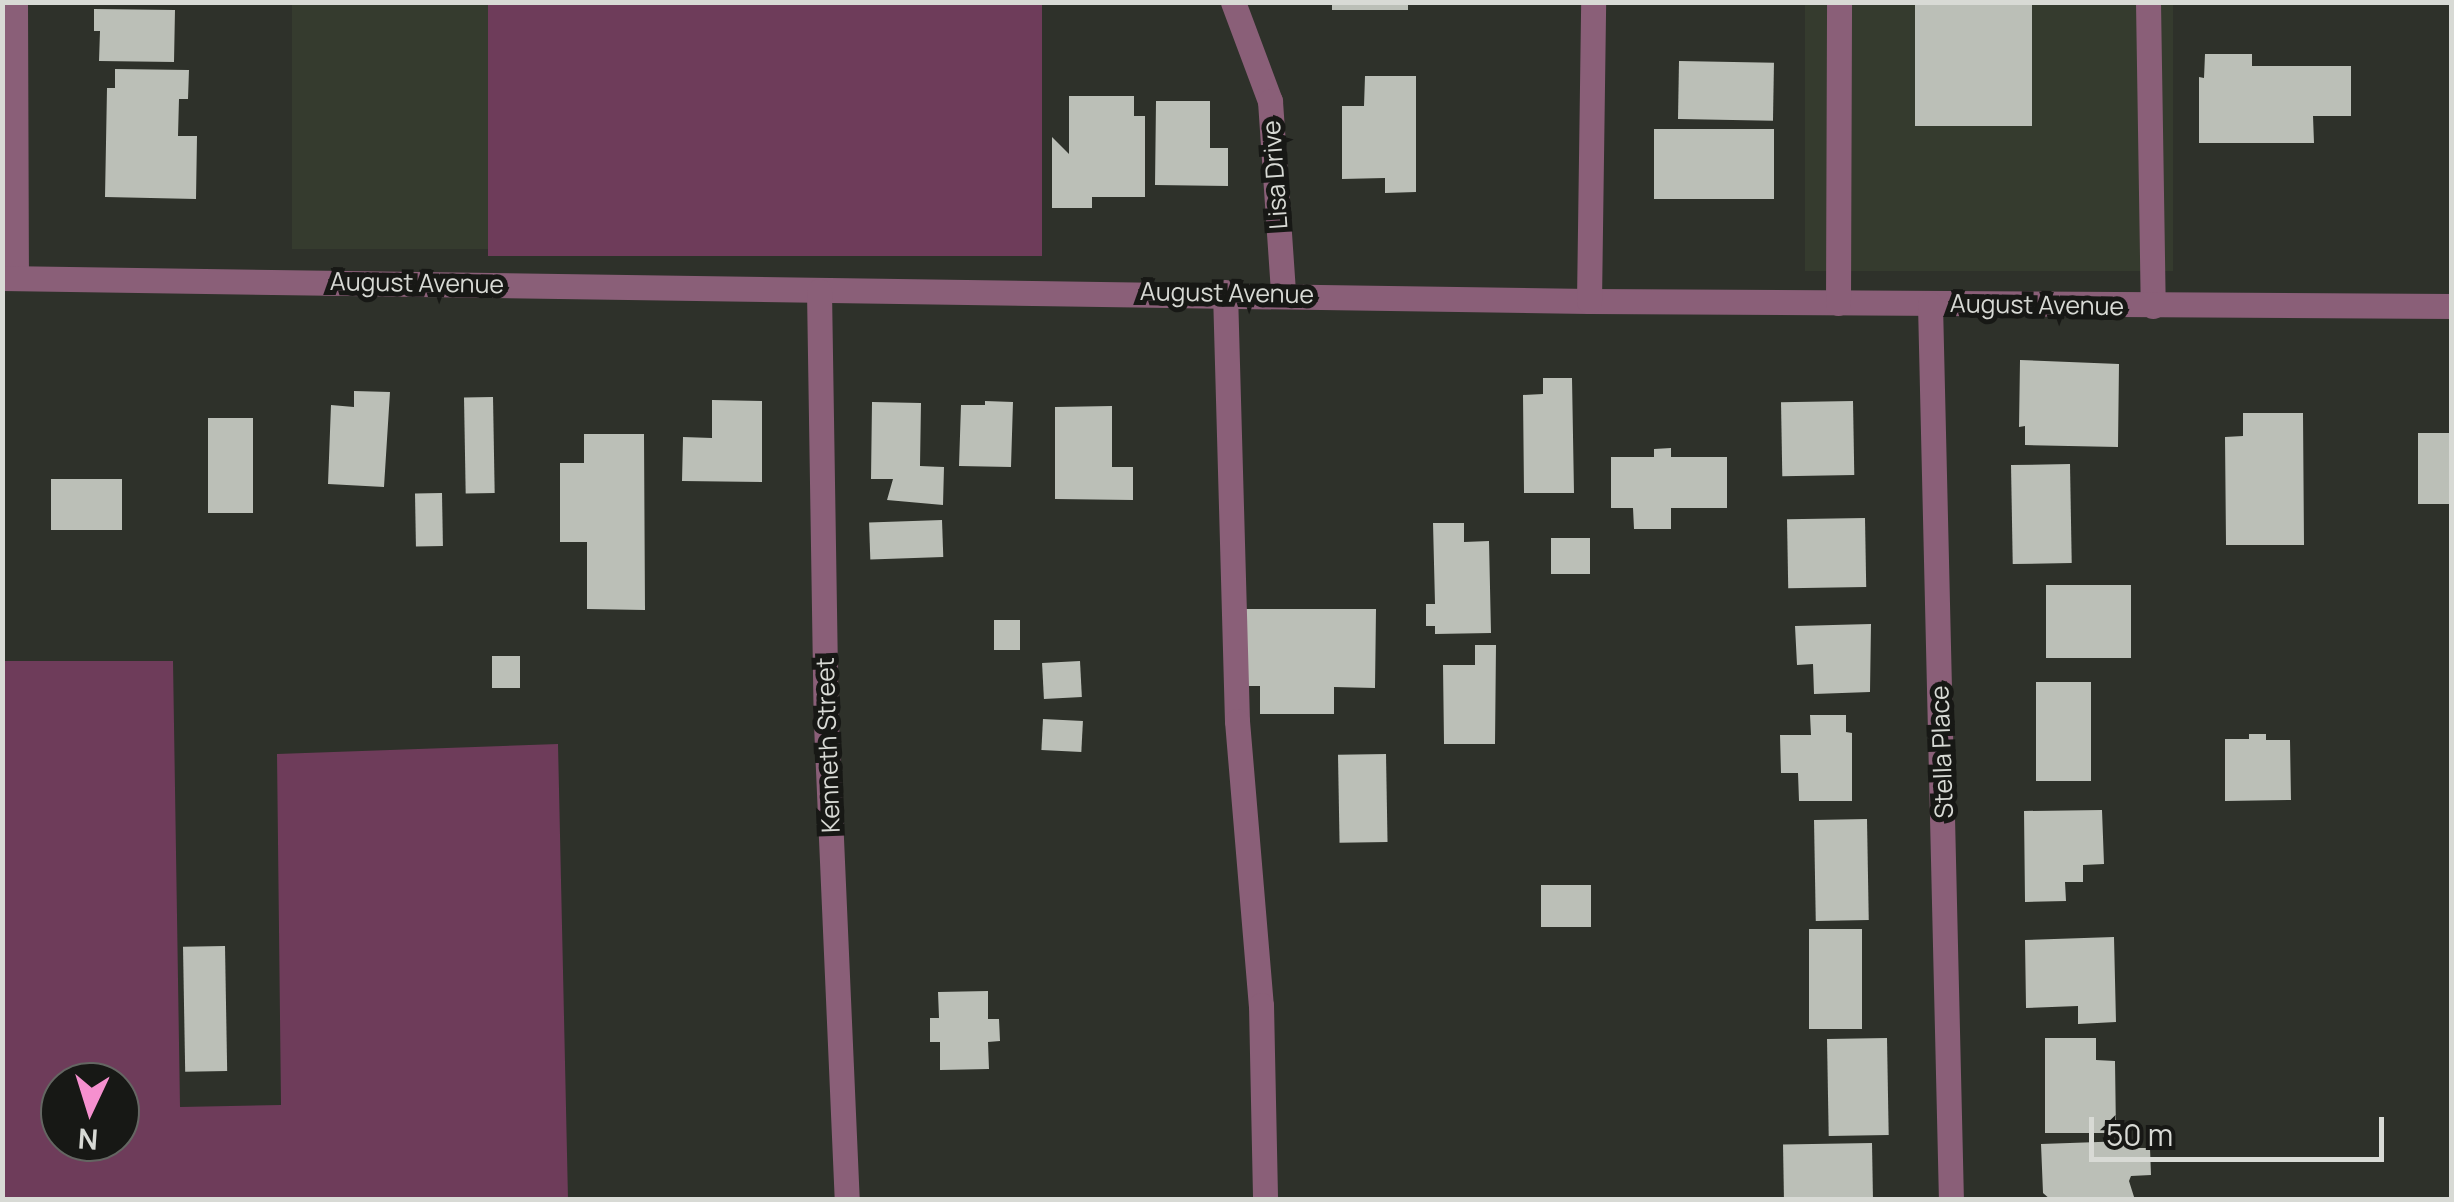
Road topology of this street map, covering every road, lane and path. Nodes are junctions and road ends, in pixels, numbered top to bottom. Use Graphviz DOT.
graph roads {
  1 [pos="16,2"];
  2 [pos="1233,2"];
  3 [pos="1593,2"];
  4 [pos="1839,2"];
  5 [pos="2148,2"];
  6 [pos="9,278"];
  7 [pos="820,291"];
  8 [pos="1225,292"];
  9 [pos="1283,294"];
  10 [pos="1589,300"];
  11 [pos="1838,303"];
  12 [pos="1930,304"];
  13 [pos="2153,306"];
  14 [pos="2452,306"];
  15 [pos="846,1200"];
  16 [pos="1265,1200"];
  17 [pos="1951,1200"];
  1 -- 6 [label="street"];
  2 -- 9 [label="street, Lisa Drive"];
  3 -- 10 [label="street"];
  4 -- 11 [label="street"];
  5 -- 13 [label="street"];
  6 -- 7 [label="street, August Avenue"];
  7 -- 8 [label="street, August Avenue"];
  7 -- 15 [label="street, Kenneth Street"];
  8 -- 9 [label="street, August Avenue"];
  8 -- 16 [label="street"];
  9 -- 10 [label="street, August Avenue"];
  10 -- 11 [label="street, August Avenue"];
  11 -- 12 [label="street, August Avenue"];
  12 -- 13 [label="street, August Avenue"];
  12 -- 17 [label="street, Stella Place"];
  13 -- 14 [label="street, August Avenue"];
}
